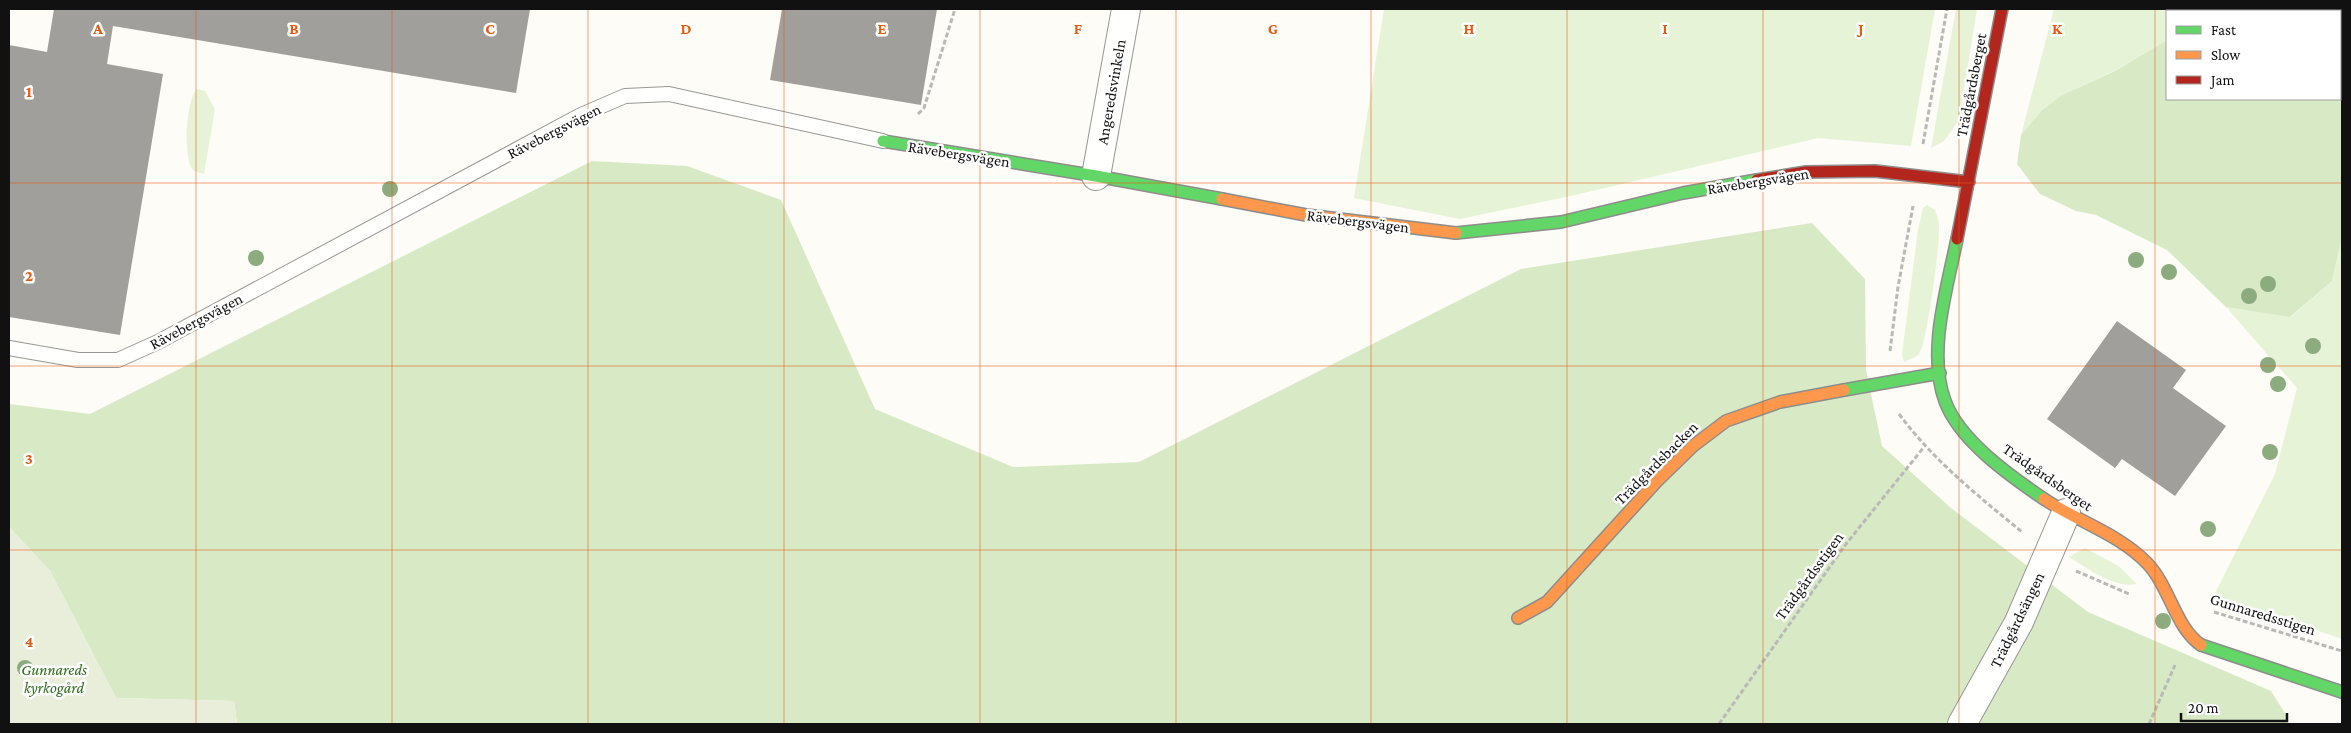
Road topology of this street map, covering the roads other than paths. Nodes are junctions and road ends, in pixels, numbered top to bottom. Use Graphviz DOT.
graph roads {
  1 [pos="1126,9"];
  2 [pos="2002,9"];
  3 [pos="886,142"];
  4 [pos="1096,176"];
  5 [pos="1969,182"];
  6 [pos="9,348"];
  7 [pos="1940,373"];
  8 [pos="2066,513"];
  9 [pos="1518,618"];
  10 [pos="2342,692"];
  11 [pos="1962,724"];
  1 -- 4 [label="street, Angeredsvinkeln"];
  2 -- 5 [label="street, Trädgårdsberget"];
  3 -- 4 [label="street, Rävebergsvägen"];
  3 -- 6 [label="lane, Rävebergsvägen"];
  4 -- 5 [label="street, Rävebergsvägen"];
  5 -- 7 [label="street, Trädgårdsberget"];
  7 -- 8 [label="street, Trädgårdsberget"];
  7 -- 9 [label="street, Trädgårdsbacken"];
  8 -- 10 [label="street, Trädgårdsberget"];
  8 -- 11 [label="street, Trädgårdsängen"];
}
